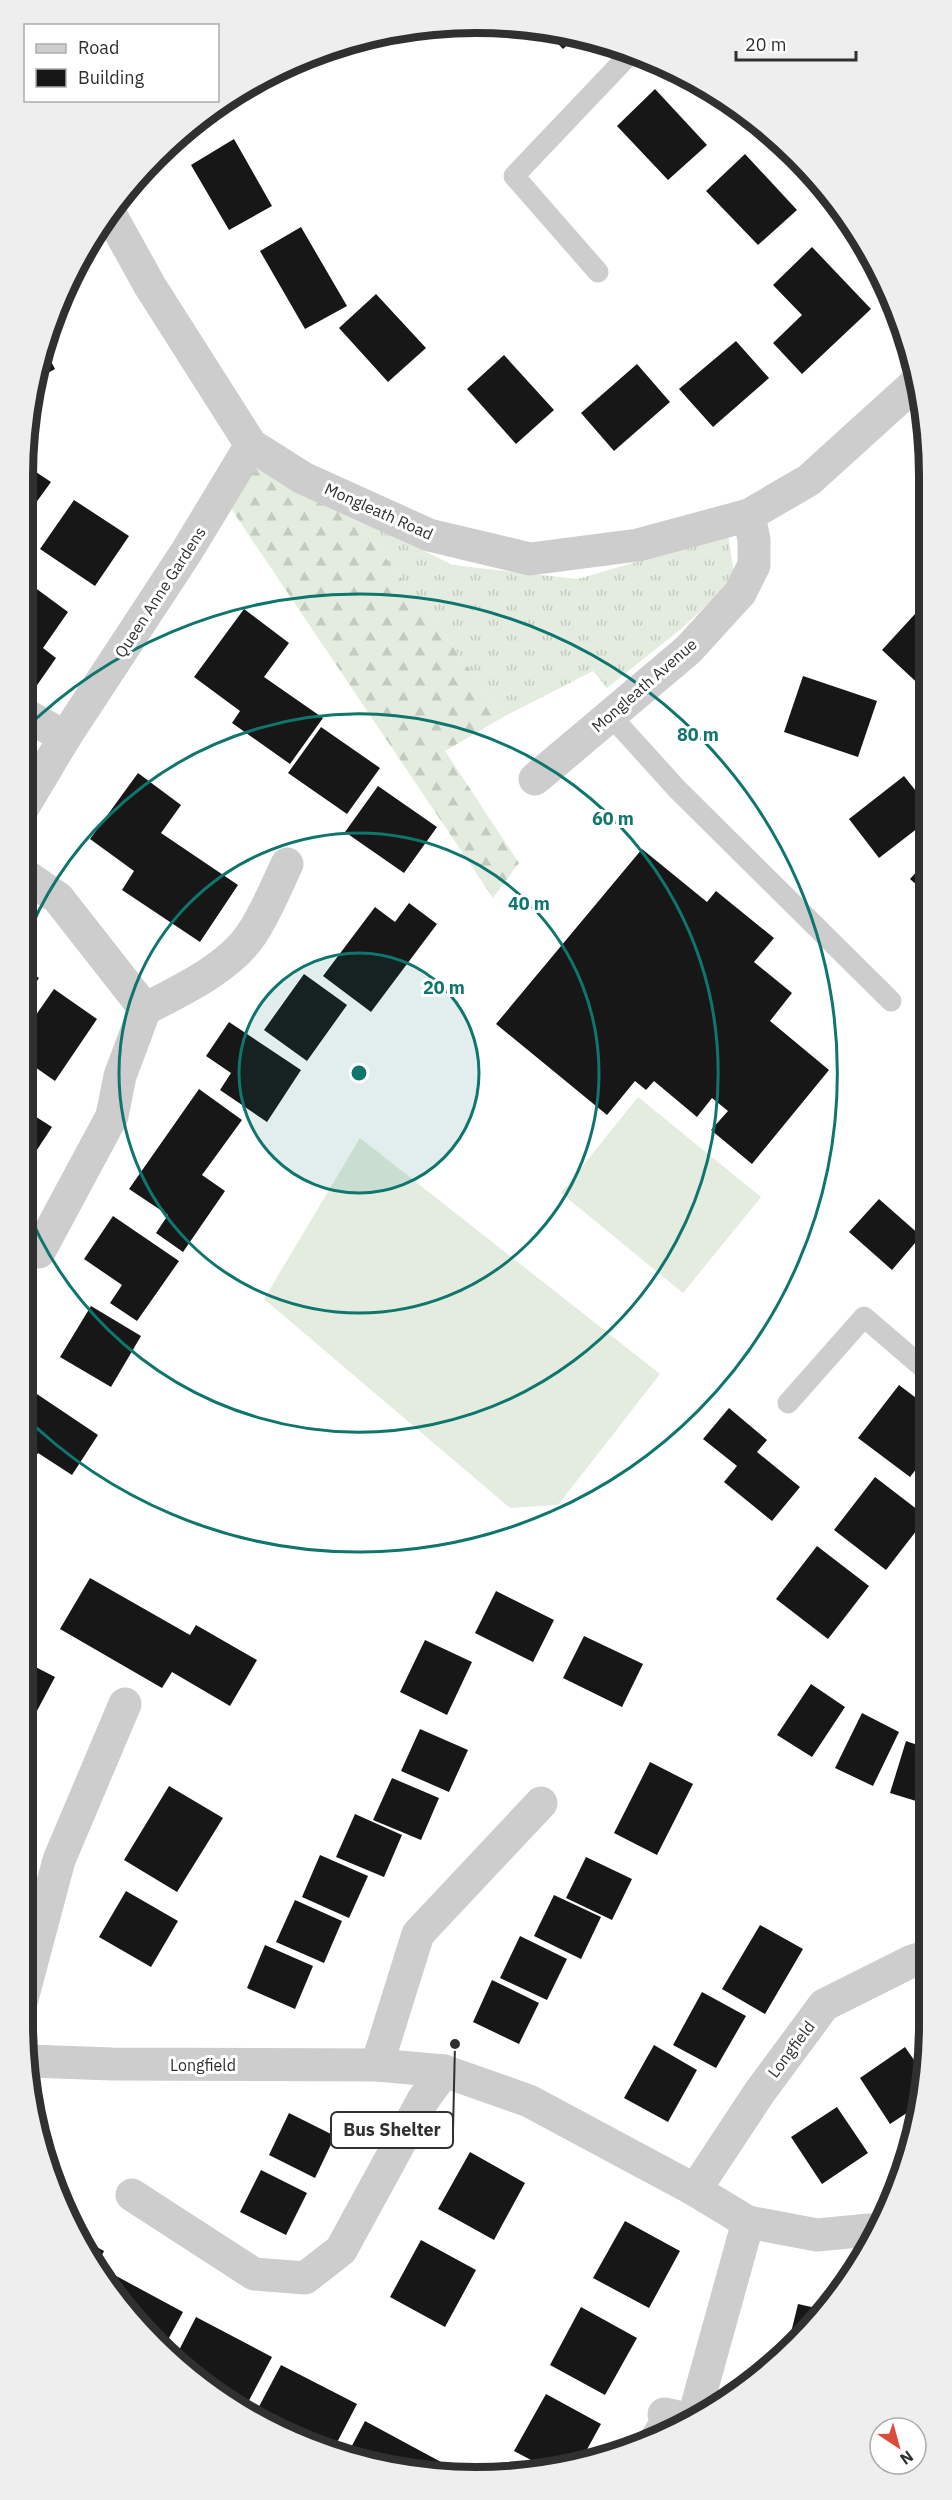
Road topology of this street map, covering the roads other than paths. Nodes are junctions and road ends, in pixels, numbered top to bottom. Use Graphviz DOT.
graph roads {
  1 [pos="625,59"];
  2 [pos="114,221"];
  3 [pos="598,272"];
  4 [pos="910,388"];
  5 [pos="251,445"];
  6 [pos="749,515"];
  7 [pos="610,715"];
  8 [pos="33,719"];
  9 [pos="65,737"];
  10 [pos="535,779"];
  11 [pos="33,791"];
  12 [pos="287,864"];
  13 [pos="33,881"];
  14 [pos="891,1001"];
  15 [pos="145,1009"];
  16 [pos="39,1252"];
  17 [pos="919,1364"];
  18 [pos="788,1403"];
  19 [pos="125,1704"];
  20 [pos="541,1803"];
  21 [pos="33,1958"];
  22 [pos="919,1959"];
  23 [pos="35,2061"];
  24 [pos="377,2065"];
  25 [pos="444,2071"];
  26 [pos="695,2190"];
  27 [pos="132,2195"];
  28 [pos="748,2222"];
  29 [pos="868,2230"];
  30 [pos="684,2415"];
  1 -- 3 [label="lane"];
  2 -- 5 [label="street, Mongleath Road"];
  4 -- 6 [label="street, Mongleath Road"];
  5 -- 6 [label="street, Mongleath Road"];
  5 -- 9 [label="street, Queen Anne Gardens"];
  6 -- 7 [label="street, Mongleath Avenue"];
  7 -- 10 [label="street, Mongleath Avenue"];
  7 -- 14 [label="lane"];
  8 -- 9 [label="street"];
  9 -- 11 [label="street, Queen Anne Gardens"];
  12 -- 15 [label="street"];
  13 -- 15 [label="street"];
  15 -- 16 [label="street"];
  17 -- 18 [label="lane"];
  19 -- 21 [label="street"];
  20 -- 24 [label="street"];
  22 -- 26 [label="street, Longfield"];
  23 -- 24 [label="street, Longfield"];
  24 -- 25 [label="street, Longfield"];
  25 -- 26 [label="street, Longfield"];
  25 -- 27 [label="street"];
  26 -- 28 [label="street, Longfield"];
  28 -- 29 [label="street, Longfield"];
  28 -- 30 [label="street"];
}
